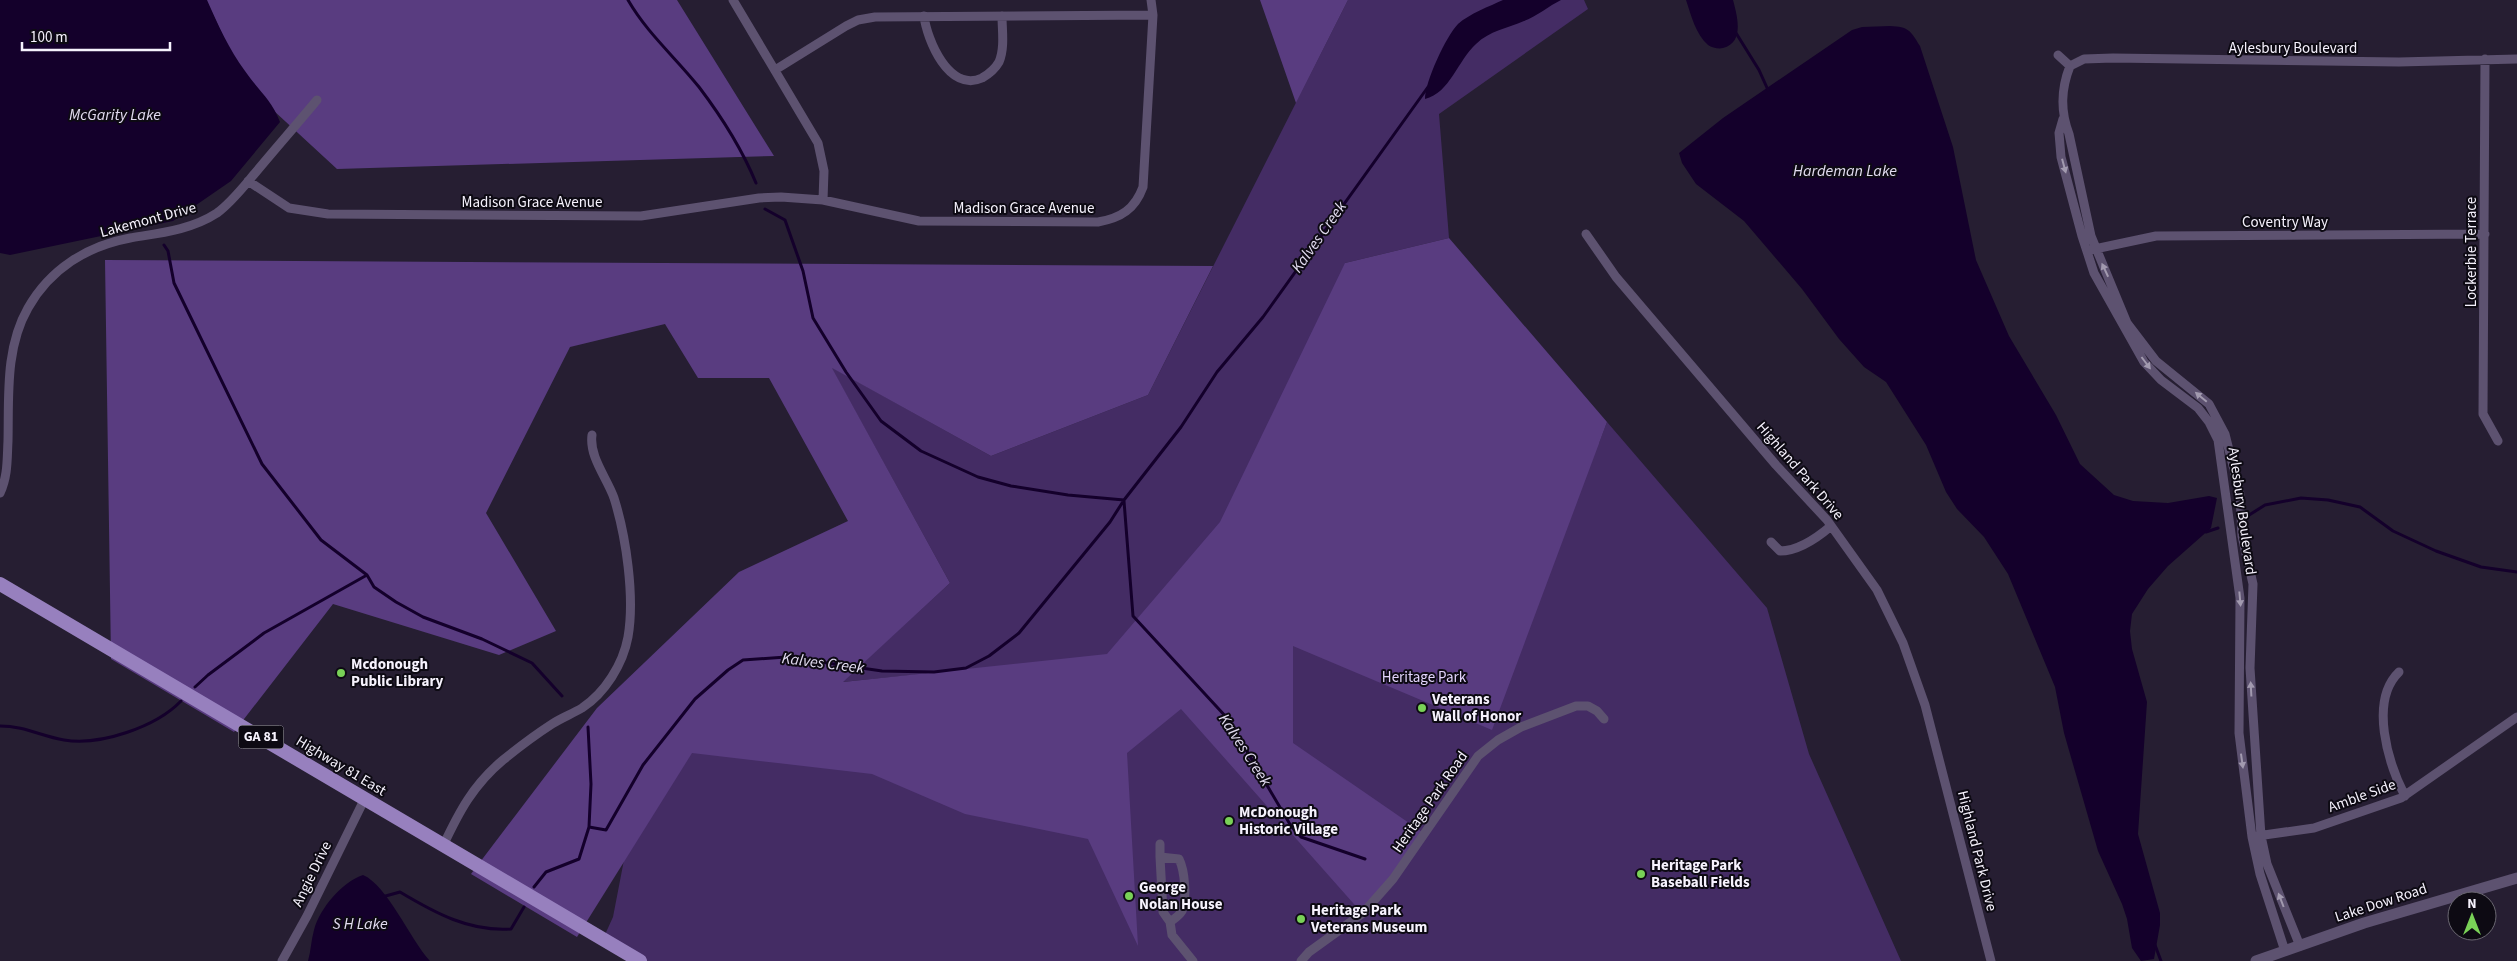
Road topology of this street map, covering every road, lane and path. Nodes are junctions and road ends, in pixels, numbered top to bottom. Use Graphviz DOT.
graph roads {
  1 [pos="733,0"];
  2 [pos="1151,0"];
  3 [pos="1153,15"];
  4 [pos="924,16"];
  5 [pos="1002,16"];
  6 [pos="2058,55"];
  7 [pos="2485,59"];
  8 [pos="2517,59"];
  9 [pos="2070,66"];
  10 [pos="775,70"];
  11 [pos="317,100"];
  12 [pos="248,181"];
  13 [pos="823,200"];
  14 [pos="1586,234"];
  15 [pos="2485,234"];
  16 [pos="2091,250"];
  17 [pos="592,435"];
  18 [pos="2498,441"];
  19 [pos="0,493"];
  20 [pos="1831,526"];
  21 [pos="1771,542"];
  22 [pos="0,584"];
  23 [pos="2399,672"];
  24 [pos="2517,717"];
  25 [pos="1604,719"];
  26 [pos="2405,796"];
  27 [pos="365,798"];
  28 [pos="2257,836"];
  29 [pos="1160,844"];
  30 [pos="443,846"];
  31 [pos="1160,857"];
  32 [pos="2517,878"];
  33 [pos="1170,922"];
  34 [pos="2300,946"];
  35 [pos="2285,951"];
  36 [pos="282,961"];
  37 [pos="640,961"];
  38 [pos="1193,961"];
  39 [pos="1301,961"];
  40 [pos="1991,961"];
  41 [pos="2256,961"];
  1 -- 10 [label="street"];
  2 -- 3 [label="street, Madison Grace Avenue"];
  3 -- 5 [label="street"];
  3 -- 13 [label="street, Madison Grace Avenue"];
  4 -- 5 [label="street"];
  4 -- 5 [label="street"];
  4 -- 10 [label="street"];
  6 -- 9 [label="street"];
  7 -- 8 [label="street, Aylesbury Boulevard"];
  7 -- 9 [label="street, Aylesbury Boulevard"];
  7 -- 15 [label="street, Lockerbie Terrace"];
  9 -- 16 [label="street, Aylesbury Boulevard"];
  10 -- 13 [label="street"];
  11 -- 12 [label="street, Lakemont Drive"];
  12 -- 13 [label="street, Madison Grace Avenue"];
  12 -- 19 [label="street, Lakemont Drive"];
  14 -- 20 [label="street, Highland Park Drive"];
  15 -- 16 [label="street, Coventry Way"];
  15 -- 18 [label="street, Lockerbie Terrace"];
  16 -- 28 [label="street, Aylesbury Boulevard, one-way"];
  28 -- 16 [label="street, Aylesbury Boulevard, one-way"];
  17 -- 30 [label="street"];
  20 -- 21 [label="street"];
  20 -- 40 [label="street, Highland Park Drive"];
  22 -- 27 [label="main road, Highway 81 East / GA 81"];
  23 -- 26 [label="street"];
  24 -- 26 [label="street, Amble Side"];
  25 -- 39 [label="street, Heritage Park Road"];
  26 -- 28 [label="street, Amble Side"];
  27 -- 30 [label="main road, Highway 81 East / GA 81"];
  27 -- 36 [label="street, Angie Drive"];
  34 -- 28 [label="street, Aylesbury Boulevard, one-way"];
  28 -- 35 [label="street, Aylesbury Boulevard"];
  29 -- 31 [label="street"];
  30 -- 37 [label="main road, Highway 81 East / GA 81"];
  31 -- 33 [label="street"];
  31 -- 33 [label="street"];
  32 -- 34 [label="street, Lake Dow Road"];
  33 -- 38 [label="street"];
  34 -- 35 [label="street, Lake Dow Road"];
  35 -- 41 [label="street, Lake Dow Road"];
}
